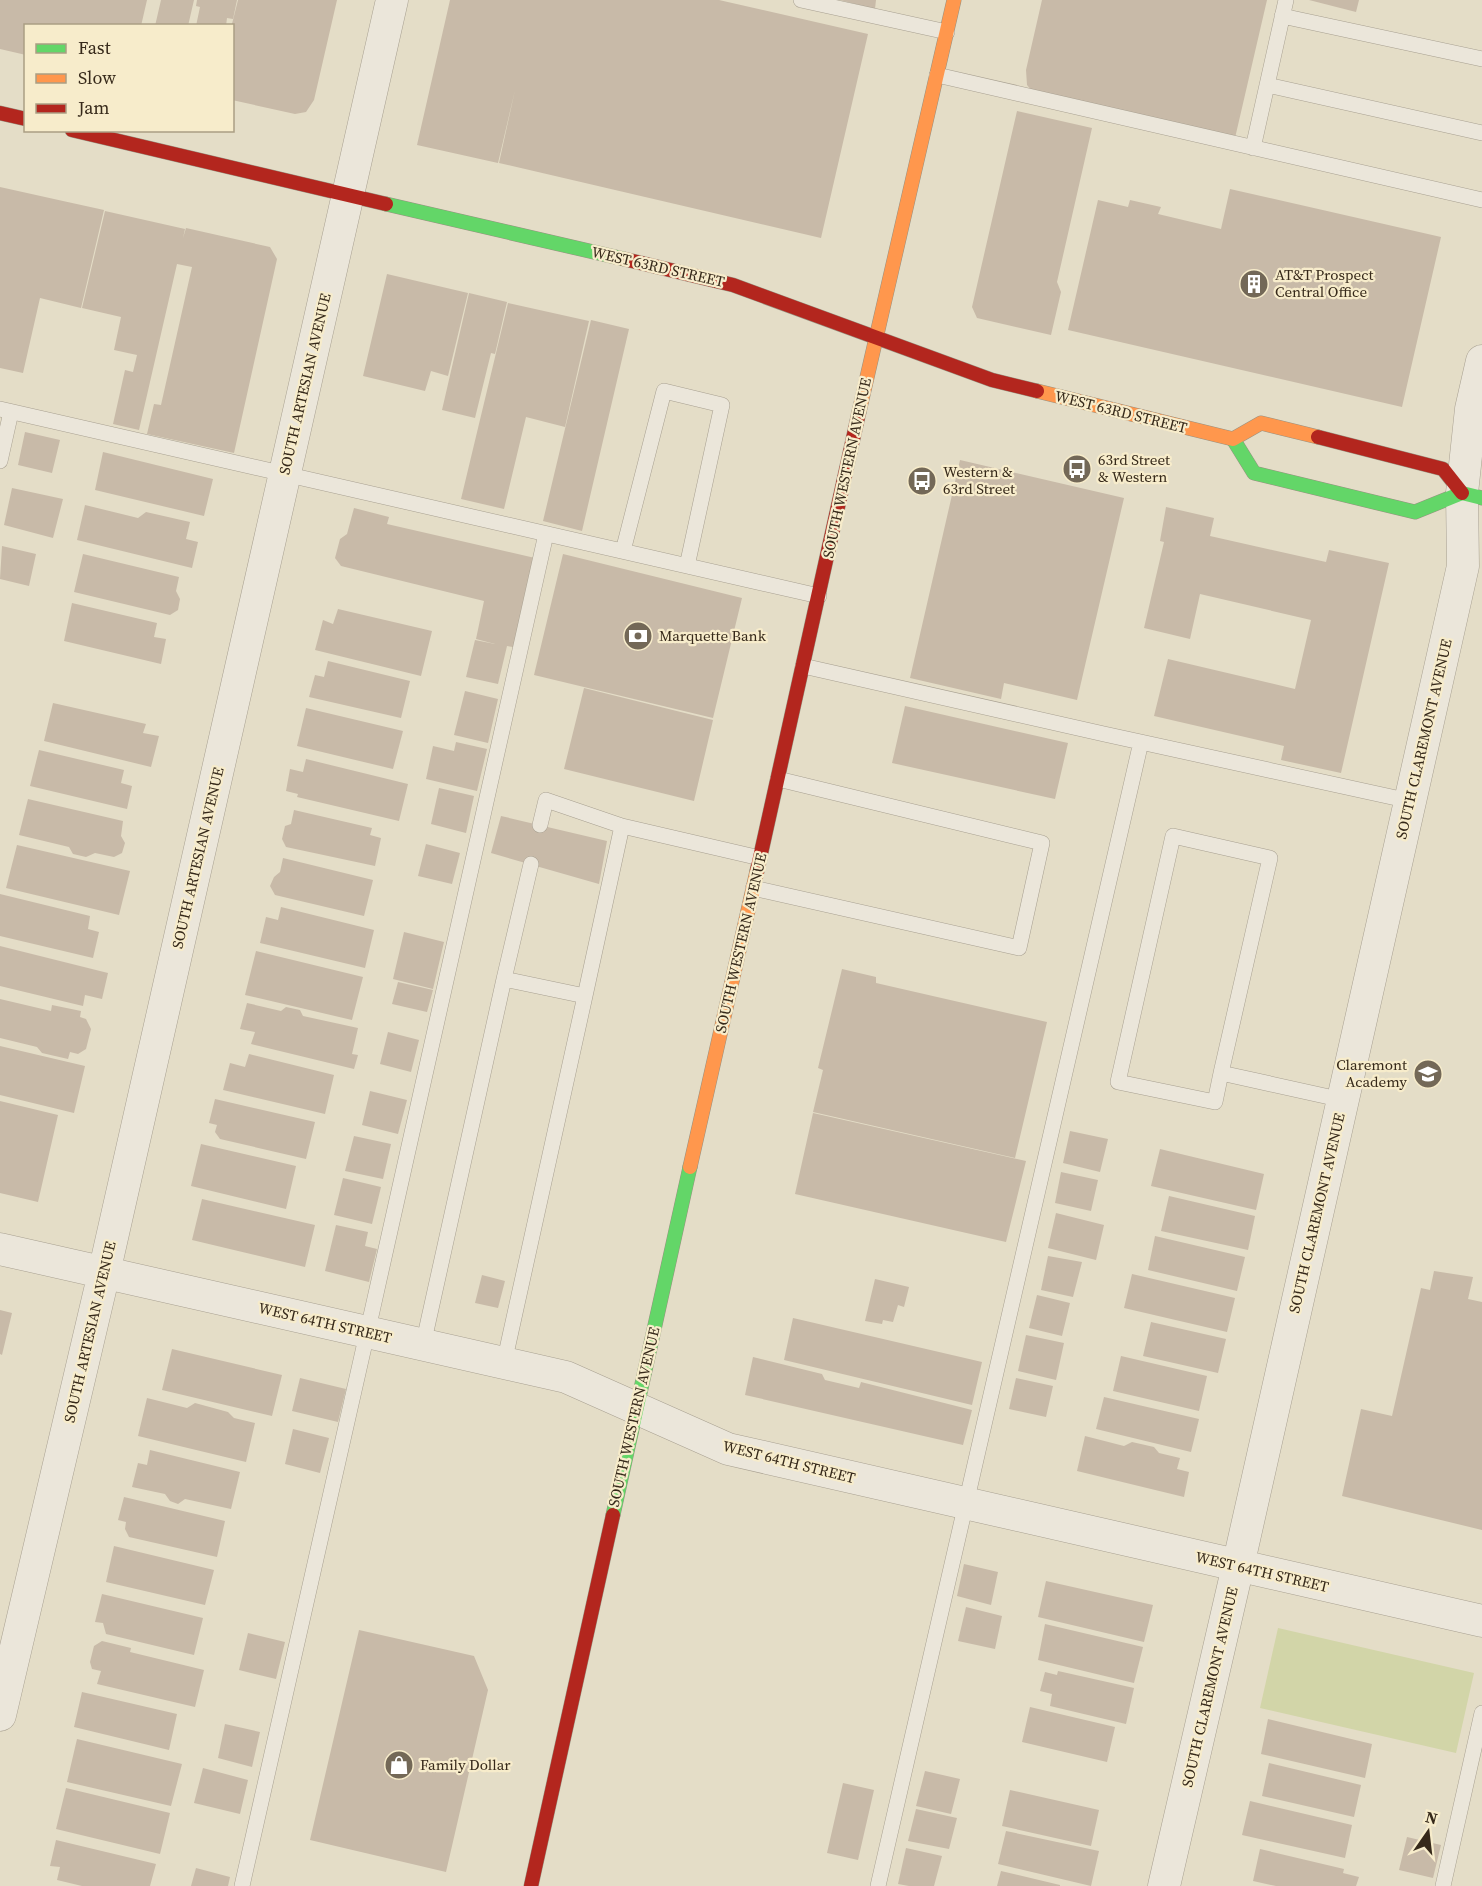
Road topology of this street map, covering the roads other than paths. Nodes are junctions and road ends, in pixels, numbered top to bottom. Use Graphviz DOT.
graph roads {
  1 [pos="392,0"];
  2 [pos="801,0"];
  3 [pos="954,0"];
  4 [pos="1286,0"];
  5 [pos="1282,16"];
  6 [pos="947,33"];
  7 [pos="1482,59"];
  8 [pos="937,75"];
  9 [pos="1267,85"];
  10 [pos="0,114"];
  11 [pos="24,120"];
  12 [pos="80,132"];
  13 [pos="1482,133"];
  14 [pos="1253,148"];
  15 [pos="348,195"];
  16 [pos="1482,200"];
  17 [pos="875,336"];
  18 [pos="1482,361"];
  19 [pos="6,411"];
  20 [pos="1233,439"];
  21 [pos="0,461"];
  22 [pos="285,474"];
  23 [pos="1472,496"];
  24 [pos="546,534"];
  25 [pos="623,551"];
  26 [pos="687,566"];
  27 [pos="819,596"];
  28 [pos="803,666"];
  29 [pos="1141,742"];
  30 [pos="778,778"];
  31 [pos="1410,801"];
  32 [pos="540,825"];
  33 [pos="622,826"];
  34 [pos="760,858"];
  35 [pos="531,864"];
  36 [pos="753,888"];
  37 [pos="504,979"];
  38 [pos="585,996"];
  39 [pos="1221,1073"];
  40 [pos="1343,1100"];
  41 [pos="0,1249"];
  42 [pos="104,1273"];
  43 [pos="368,1332"];
  44 [pos="423,1345"];
  45 [pos="504,1363"];
  46 [pos="636,1408"];
  47 [pos="966,1503"];
  48 [pos="1238,1566"];
  49 [pos="1482,1621"];
  50 [pos="1482,1713"];
  51 [pos="0,1716"];
  52 [pos="242,1886"];
  53 [pos="531,1886"];
  54 [pos="878,1886"];
  55 [pos="1164,1886"];
  56 [pos="1443,1886"];
  1 -- 15 [label="street, SOUTH ARTESIAN AVENUE"];
  2 -- 6 [label="lane"];
  3 -- 6 [label="main road, SOUTH WESTERN AVENUE"];
  4 -- 5 [label="lane"];
  5 -- 7 [label="lane"];
  5 -- 9 [label="lane"];
  6 -- 8 [label="main road, SOUTH WESTERN AVENUE"];
  8 -- 14 [label="lane"];
  8 -- 17 [label="main road, SOUTH WESTERN AVENUE"];
  9 -- 13 [label="lane"];
  9 -- 14 [label="lane"];
  10 -- 11 [label="main road"];
  12 -- 15 [label="main road, WEST 63RD STREET"];
  14 -- 16 [label="lane"];
  15 -- 17 [label="main road, WEST 63RD STREET"];
  15 -- 22 [label="street, SOUTH ARTESIAN AVENUE"];
  17 -- 20 [label="main road, WEST 63RD STREET"];
  17 -- 27 [label="main road, SOUTH WESTERN AVENUE"];
  18 -- 23 [label="street, SOUTH CLAREMONT AVENUE"];
  19 -- 21 [label="lane"];
  19 -- 22 [label="lane"];
  20 -- 23 [label="main road"];
  20 -- 23 [label="main road"];
  22 -- 24 [label="lane"];
  22 -- 42 [label="street, SOUTH ARTESIAN AVENUE"];
  23 -- 31 [label="street, SOUTH CLAREMONT AVENUE"];
  24 -- 25 [label="lane"];
  24 -- 43 [label="lane"];
  25 -- 26 [label="lane"];
  25 -- 26 [label="lane"];
  26 -- 27 [label="lane"];
  27 -- 28 [label="main road, SOUTH WESTERN AVENUE"];
  28 -- 29 [label="lane"];
  28 -- 30 [label="main road, SOUTH WESTERN AVENUE"];
  29 -- 31 [label="lane"];
  29 -- 47 [label="lane"];
  30 -- 34 [label="main road, SOUTH WESTERN AVENUE"];
  30 -- 36 [label="lane"];
  31 -- 40 [label="street, SOUTH CLAREMONT AVENUE"];
  32 -- 33 [label="lane"];
  33 -- 34 [label="lane"];
  33 -- 38 [label="lane"];
  34 -- 36 [label="main road, SOUTH WESTERN AVENUE"];
  35 -- 37 [label="lane"];
  36 -- 46 [label="main road, SOUTH WESTERN AVENUE"];
  37 -- 38 [label="lane"];
  37 -- 44 [label="lane"];
  38 -- 45 [label="lane"];
  39 -- 39 [label="lane"];
  39 -- 40 [label="lane"];
  40 -- 48 [label="street, SOUTH CLAREMONT AVENUE"];
  41 -- 42 [label="street, WEST 64TH STREET"];
  42 -- 43 [label="street, WEST 64TH STREET"];
  42 -- 51 [label="street, SOUTH ARTESIAN AVENUE"];
  43 -- 44 [label="street, WEST 64TH STREET"];
  43 -- 52 [label="lane"];
  44 -- 45 [label="street, WEST 64TH STREET"];
  45 -- 46 [label="street, WEST 64TH STREET"];
  46 -- 47 [label="street, WEST 64TH STREET"];
  46 -- 53 [label="main road, SOUTH WESTERN AVENUE"];
  47 -- 48 [label="street, WEST 64TH STREET"];
  47 -- 54 [label="lane"];
  48 -- 49 [label="street, WEST 64TH STREET"];
  48 -- 55 [label="street, SOUTH CLAREMONT AVENUE"];
  50 -- 56 [label="lane"];
}
